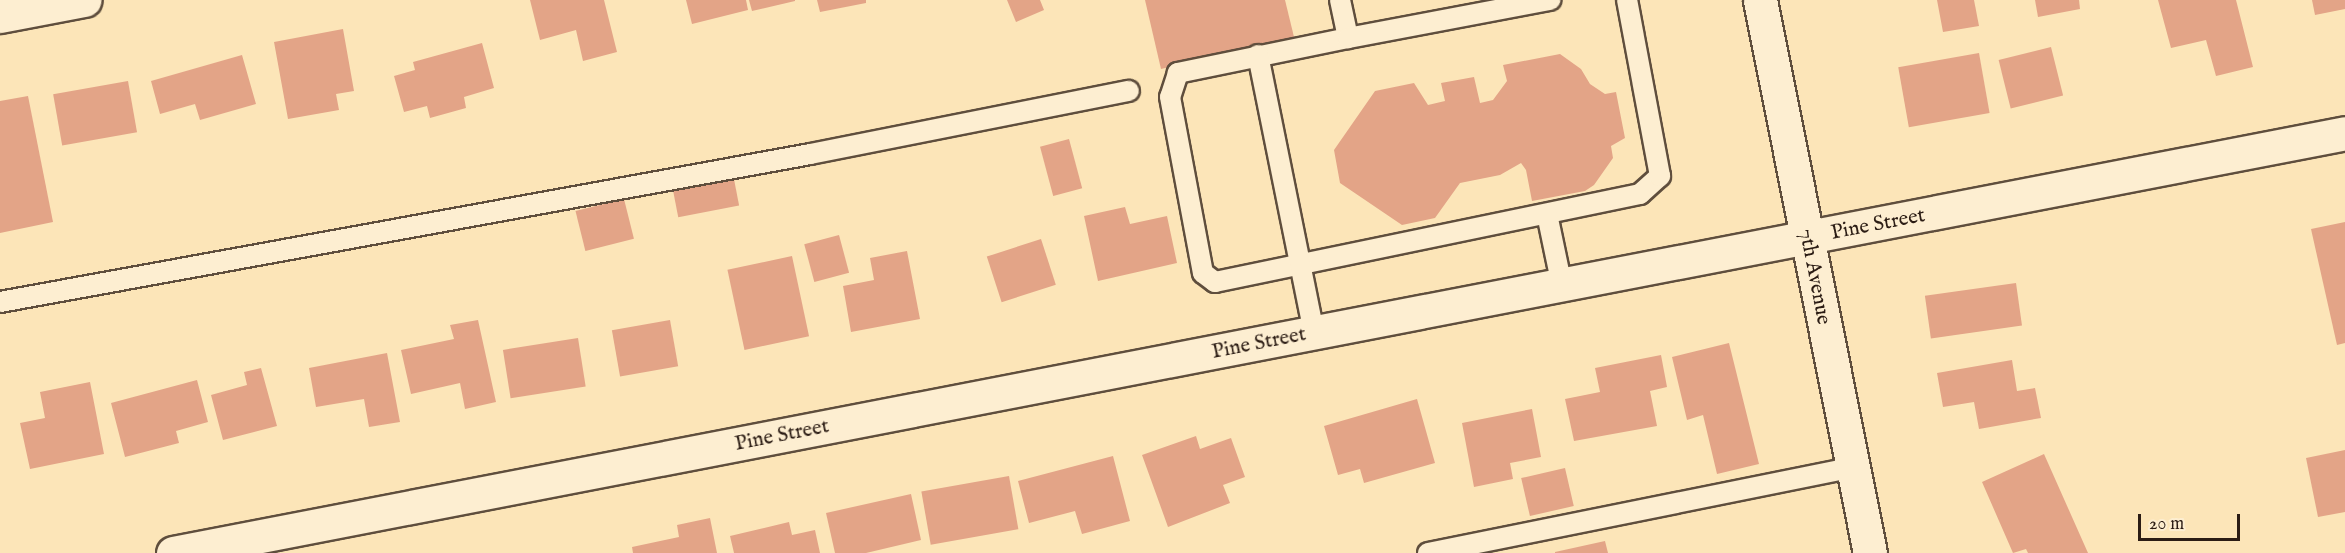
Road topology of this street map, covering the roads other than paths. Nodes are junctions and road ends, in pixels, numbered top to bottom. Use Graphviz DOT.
graph roads {
  1 [pos="84,0"];
  2 [pos="1340,0"];
  3 [pos="1550,0"];
  4 [pos="1627,0"];
  5 [pos="1760,0"];
  6 [pos="0,16"];
  7 [pos="1348,38"];
  8 [pos="1258,56"];
  9 [pos="1129,91"];
  10 [pos="2345,133"];
  11 [pos="1547,213"];
  12 [pos="1806,239"];
  13 [pos="1300,264"];
  14 [pos="1562,286"];
  15 [pos="0,302"];
  16 [pos="1314,333"];
  17 [pos="1853,467"];
  18 [pos="173,553"];
  19 [pos="1428,553"];
  20 [pos="1870,553"];
  1 -- 6 [label="street"];
  2 -- 7 [label="lane"];
  3 -- 7 [label="lane"];
  4 -- 11 [label="lane"];
  5 -- 12 [label="street, 7th Avenue"];
  7 -- 8 [label="lane"];
  8 -- 13 [label="lane"];
  8 -- 13 [label="lane"];
  9 -- 15 [label="lane"];
  10 -- 12 [label="street, Pine Street"];
  11 -- 13 [label="lane"];
  11 -- 14 [label="lane"];
  12 -- 14 [label="street, Pine Street"];
  12 -- 17 [label="street, 7th Avenue"];
  13 -- 16 [label="lane"];
  14 -- 16 [label="street, Pine Street"];
  16 -- 18 [label="street, Pine Street"];
  17 -- 19 [label="lane"];
  17 -- 20 [label="street, 7th Avenue"];
}
